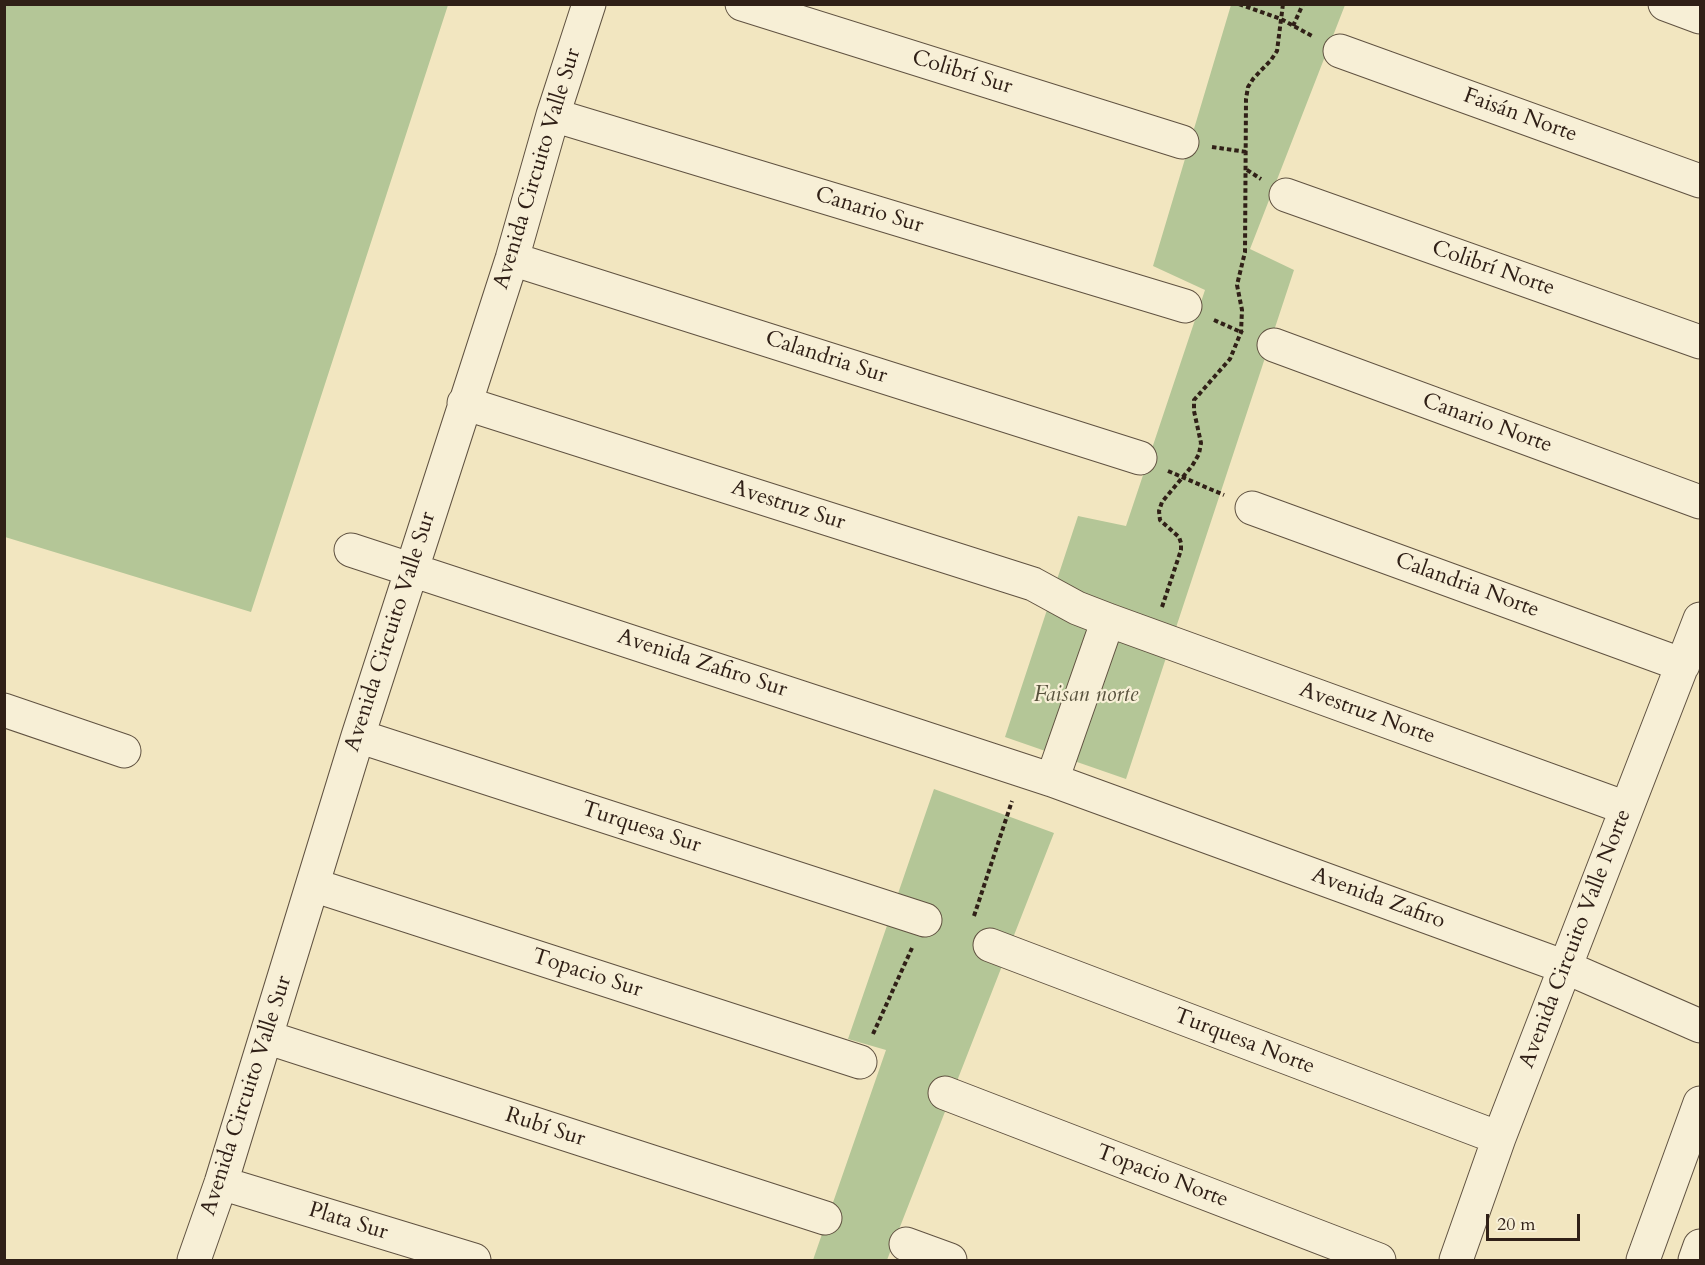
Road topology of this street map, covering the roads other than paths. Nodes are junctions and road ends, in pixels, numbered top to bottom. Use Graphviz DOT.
graph roads {
  1 [pos="589,4"];
  2 [pos="742,4"];
  3 [pos="1665,4"];
  4 [pos="1701,17"];
  5 [pos="1340,51"];
  6 [pos="553,115"];
  7 [pos="1182,142"];
  8 [pos="1701,181"];
  9 [pos="1286,195"];
  10 [pos="512,259"];
  11 [pos="1185,306"];
  12 [pos="1701,342"];
  13 [pos="1274,345"];
  14 [pos="464,403"];
  15 [pos="1140,458"];
  16 [pos="1701,502"];
  17 [pos="1252,508"];
  18 [pos="351,550"];
  19 [pos="411,568"];
  20 [pos="1701,619"];
  21 [pos="1108,620"];
  22 [pos="1683,665"];
  23 [pos="4,710"];
  24 [pos="358,736"];
  25 [pos="124,751"];
  26 [pos="1037,775"];
  27 [pos="1626,808"];
  28 [pos="313,885"];
  29 [pos="925,921"];
  30 [pos="980,935"];
  31 [pos="1565,967"];
  32 [pos="1701,1026"];
  33 [pos="266,1037"];
  34 [pos="860,1062"];
  35 [pos="945,1093"];
  36 [pos="1697,1123"];
  37 [pos="1499,1138"];
  38 [pos="221,1183"];
  39 [pos="825,1218"];
  40 [pos="906,1244"];
  41 [pos="1701,1246"];
  42 [pos="194,1260"];
  43 [pos="474,1260"];
  44 [pos="950,1260"];
  45 [pos="1379,1260"];
  46 [pos="1456,1260"];
  47 [pos="1643,1260"];
  48 [pos="1695,1260"];
  1 -- 6 [label="street, Avenida Circuito Valle Sur"];
  2 -- 7 [label="street, Colibrí Sur"];
  3 -- 4 [label="street"];
  5 -- 8 [label="street, Faisán Norte"];
  6 -- 10 [label="street, Avenida Circuito Valle Sur"];
  6 -- 11 [label="street, Canario Sur"];
  9 -- 12 [label="street, Colibrí Norte"];
  10 -- 14 [label="street, Avenida Circuito Valle Sur"];
  10 -- 15 [label="street, Calandria Sur"];
  13 -- 16 [label="street, Canario Norte"];
  14 -- 19 [label="street, Avenida Circuito Valle Sur"];
  14 -- 21 [label="street, Avestruz Sur"];
  17 -- 22 [label="street, Calandria Norte"];
  18 -- 19 [label="street, Avenida Zafiro Sur"];
  19 -- 24 [label="street, Avenida Circuito Valle Sur"];
  19 -- 26 [label="street, Avenida Zafiro Sur"];
  20 -- 22 [label="street, Avenida Circuito Valle Norte"];
  21 -- 26 [label="street"];
  21 -- 27 [label="street, Avestruz Norte"];
  22 -- 27 [label="street, Avenida Circuito Valle Norte"];
  23 -- 25 [label="street"];
  24 -- 28 [label="street, Avenida Circuito Valle Sur"];
  24 -- 29 [label="street, Turquesa Sur"];
  26 -- 31 [label="street, Avenida Zafiro"];
  27 -- 31 [label="street, Avenida Circuito Valle Norte"];
  28 -- 33 [label="street, Avenida Circuito Valle Sur"];
  28 -- 34 [label="street, Topacio Sur"];
  30 -- 37 [label="street, Turquesa Norte"];
  31 -- 32 [label="street, Avenida Zafiro"];
  31 -- 37 [label="street, Avenida Circuito Valle Norte"];
  33 -- 38 [label="street, Avenida Circuito Valle Sur"];
  33 -- 39 [label="street, Rubí Sur"];
  35 -- 45 [label="street, Topacio Norte"];
  36 -- 47 [label="street"];
  37 -- 46 [label="street, Avenida Circuito Valle Norte"];
  38 -- 42 [label="street, Avenida Circuito Valle Sur"];
  38 -- 43 [label="street, Plata Sur"];
  40 -- 44 [label="street"];
  41 -- 48 [label="street"];
}
